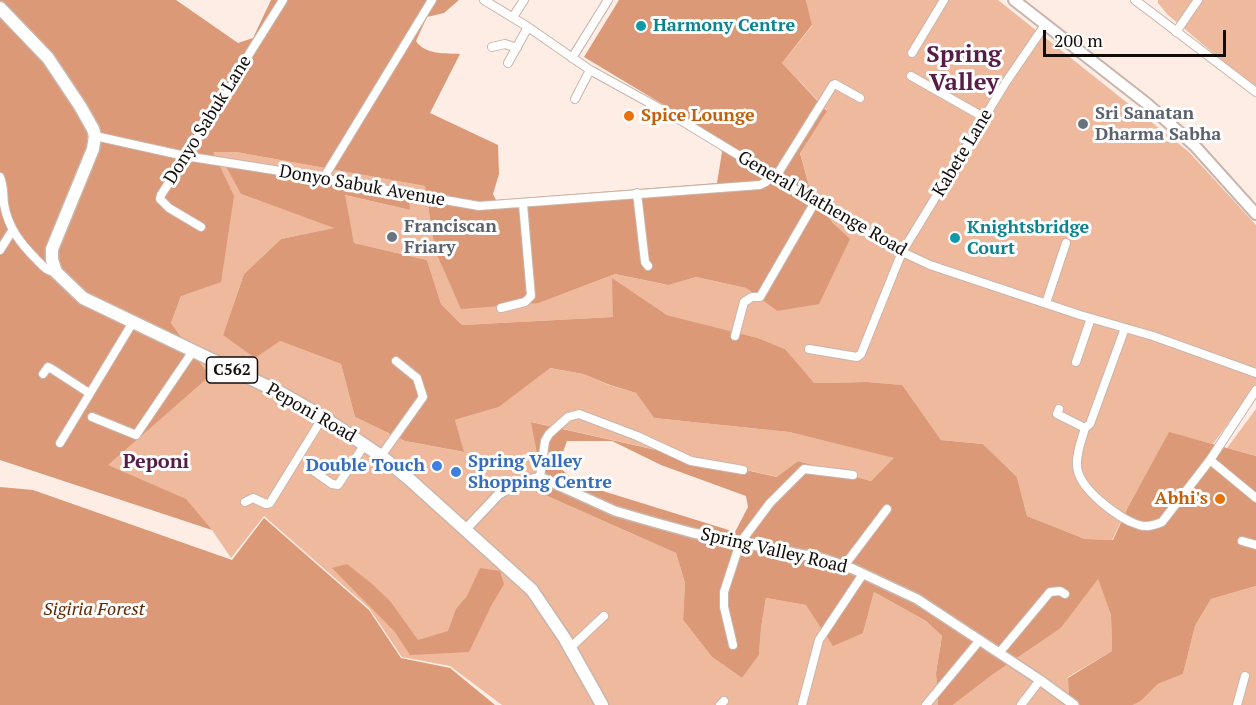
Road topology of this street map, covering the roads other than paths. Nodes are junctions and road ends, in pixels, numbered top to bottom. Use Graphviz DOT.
graph roads {
  1 [pos="283,0"];
  2 [pos="432,0"];
  3 [pos="484,0"];
  4 [pos="524,0"];
  5 [pos="608,0"];
  6 [pos="944,0"];
  7 [pos="1014,0"];
  8 [pos="1135,0"];
  9 [pos="1198,0"];
  10 [pos="0,8"];
  11 [pos="513,17"];
  12 [pos="1045,25"];
  13 [pos="528,27"];
  14 [pos="1176,32"];
  15 [pos="492,48"];
  16 [pos="517,48"];
  17 [pos="912,53"];
  18 [pos="572,58"];
  19 [pos="508,63"];
  20 [pos="590,70"];
  21 [pos="911,76"];
  22 [pos="1256,92"];
  23 [pos="574,99"];
  24 [pos="860,99"];
  25 [pos="985,118"];
  26 [pos="95,136"];
  27 [pos="185,156"];
  28 [pos="773,176"];
  29 [pos="0,177"];
  30 [pos="323,179"];
  31 [pos="637,193"];
  32 [pos="815,202"];
  33 [pos="523,204"];
  34 [pos="1256,214"];
  35 [pos="201,227"];
  36 [pos="12,231"];
  37 [pos="1066,243"];
  38 [pos="0,250"];
  39 [pos="902,252"];
  40 [pos="648,266"];
  41 [pos="56,272"];
  42 [pos="1046,303"];
  43 [pos="501,308"];
  44 [pos="1091,318"];
  45 [pos="133,322"];
  46 [pos="1125,328"];
  47 [pos="735,336"];
  48 [pos="809,349"];
  49 [pos="193,351"];
  50 [pos="396,361"];
  51 [pos="1076,362"];
  52 [pos="1256,373"];
  53 [pos="43,374"];
  54 [pos="1256,390"];
  55 [pos="89,393"];
  56 [pos="1249,402"];
  57 [pos="1059,409"];
  58 [pos="1256,409"];
  59 [pos="92,417"];
  60 [pos="323,417"];
  61 [pos="1085,428"];
  62 [pos="60,443"];
  63 [pos="364,444"];
  64 [pos="381,456"];
  65 [pos="1210,460"];
  66 [pos="308,467"];
  67 [pos="743,470"];
  68 [pos="854,475"];
  69 [pos="540,477"];
  70 [pos="1256,498"];
  71 [pos="245,502"];
  72 [pos="887,509"];
  73 [pos="465,530"];
  74 [pos="1242,541"];
  75 [pos="740,543"];
  76 [pos="1256,545"];
  77 [pos="844,566"];
  78 [pos="863,574"];
  79 [pos="1065,594"];
  80 [pos="604,615"];
  81 [pos="980,640"];
  82 [pos="733,645"];
  83 [pos="570,648"];
  84 [pos="999,653"];
  85 [pos="1245,676"];
  86 [pos="1040,680"];
  87 [pos="602,705"];
  88 [pos="801,705"];
  89 [pos="926,705"];
  90 [pos="1022,705"];
  91 [pos="1074,705"];
  92 [pos="1237,705"];
  1 -- 27 [label="street, Donyo Sabuk Lane"];
  2 -- 30 [label="street"];
  3 -- 11 [label="street, General Mathenge Road"];
  4 -- 11 [label="street"];
  5 -- 18 [label="street"];
  6 -- 17 [label="street"];
  7 -- 12 [label="main road"];
  8 -- 14 [label="street"];
  9 -- 14 [label="street"];
  10 -- 26 [label="main road"];
  11 -- 13 [label="street, General Mathenge Road"];
  12 -- 25 [label="street, Kabete Lane"];
  12 -- 34 [label="main road"];
  13 -- 16 [label="street"];
  13 -- 18 [label="street, General Mathenge Road"];
  14 -- 22 [label="street"];
  15 -- 16 [label="street"];
  16 -- 19 [label="street"];
  18 -- 20 [label="street, General Mathenge Road"];
  20 -- 23 [label="street"];
  20 -- 28 [label="street, General Mathenge Road"];
  21 -- 25 [label="street"];
  24 -- 28 [label="street"];
  25 -- 39 [label="street, Kabete Lane"];
  26 -- 27 [label="street, Donyo Sabuk Avenue"];
  26 -- 41 [label="main road"];
  27 -- 30 [label="street, Donyo Sabuk Avenue"];
  27 -- 35 [label="street, Donyo Sabuk Lane"];
  28 -- 31 [label="street, Donyo Sabuk Avenue"];
  28 -- 32 [label="street, General Mathenge Road"];
  29 -- 36 [label="street"];
  30 -- 33 [label="street, Donyo Sabuk Avenue"];
  31 -- 33 [label="street, Donyo Sabuk Avenue"];
  31 -- 40 [label="street"];
  32 -- 39 [label="street, General Mathenge Road"];
  32 -- 47 [label="street"];
  33 -- 43 [label="street"];
  36 -- 38 [label="street"];
  36 -- 41 [label="street"];
  37 -- 42 [label="street"];
  39 -- 42 [label="street, General Mathenge Road"];
  39 -- 48 [label="street, Kabete Lane"];
  41 -- 45 [label="main road, Peponi Road / C562"];
  42 -- 44 [label="street, General Mathenge Road"];
  44 -- 46 [label="street, General Mathenge Road"];
  44 -- 51 [label="street"];
  45 -- 49 [label="main road, Peponi Road / C562"];
  45 -- 55 [label="street"];
  46 -- 52 [label="street, General Mathenge Road"];
  46 -- 61 [label="street"];
  49 -- 59 [label="street"];
  49 -- 60 [label="main road, Peponi Road / C562"];
  50 -- 64 [label="street"];
  53 -- 55 [label="street"];
  54 -- 56 [label="street"];
  55 -- 62 [label="street"];
  56 -- 58 [label="street"];
  56 -- 65 [label="street"];
  57 -- 61 [label="street"];
  60 -- 63 [label="main road, Peponi Road / C562"];
  60 -- 71 [label="street"];
  61 -- 65 [label="street"];
  63 -- 64 [label="main road, Peponi Road / C562"];
  63 -- 66 [label="street"];
  64 -- 73 [label="main road, Peponi Road / C562"];
  65 -- 70 [label="street"];
  67 -- 69 [label="street"];
  68 -- 75 [label="street"];
  69 -- 73 [label="street"];
  69 -- 75 [label="street, Spring Valley Road"];
  72 -- 77 [label="street"];
  73 -- 83 [label="main road, Peponi Road / C562"];
  74 -- 76 [label="street"];
  75 -- 77 [label="street, Spring Valley Road"];
  75 -- 82 [label="street"];
  77 -- 78 [label="street, Spring Valley Road"];
  78 -- 81 [label="street, Spring Valley Road"];
  78 -- 88 [label="street"];
  79 -- 84 [label="street"];
  80 -- 83 [label="street"];
  81 -- 84 [label="street, Spring Valley Road"];
  81 -- 89 [label="street"];
  83 -- 87 [label="main road, Peponi Road / C562"];
  84 -- 86 [label="street, Spring Valley Road"];
  85 -- 92 [label="street"];
  86 -- 90 [label="street"];
  86 -- 91 [label="street, Spring Valley Road"];
}
